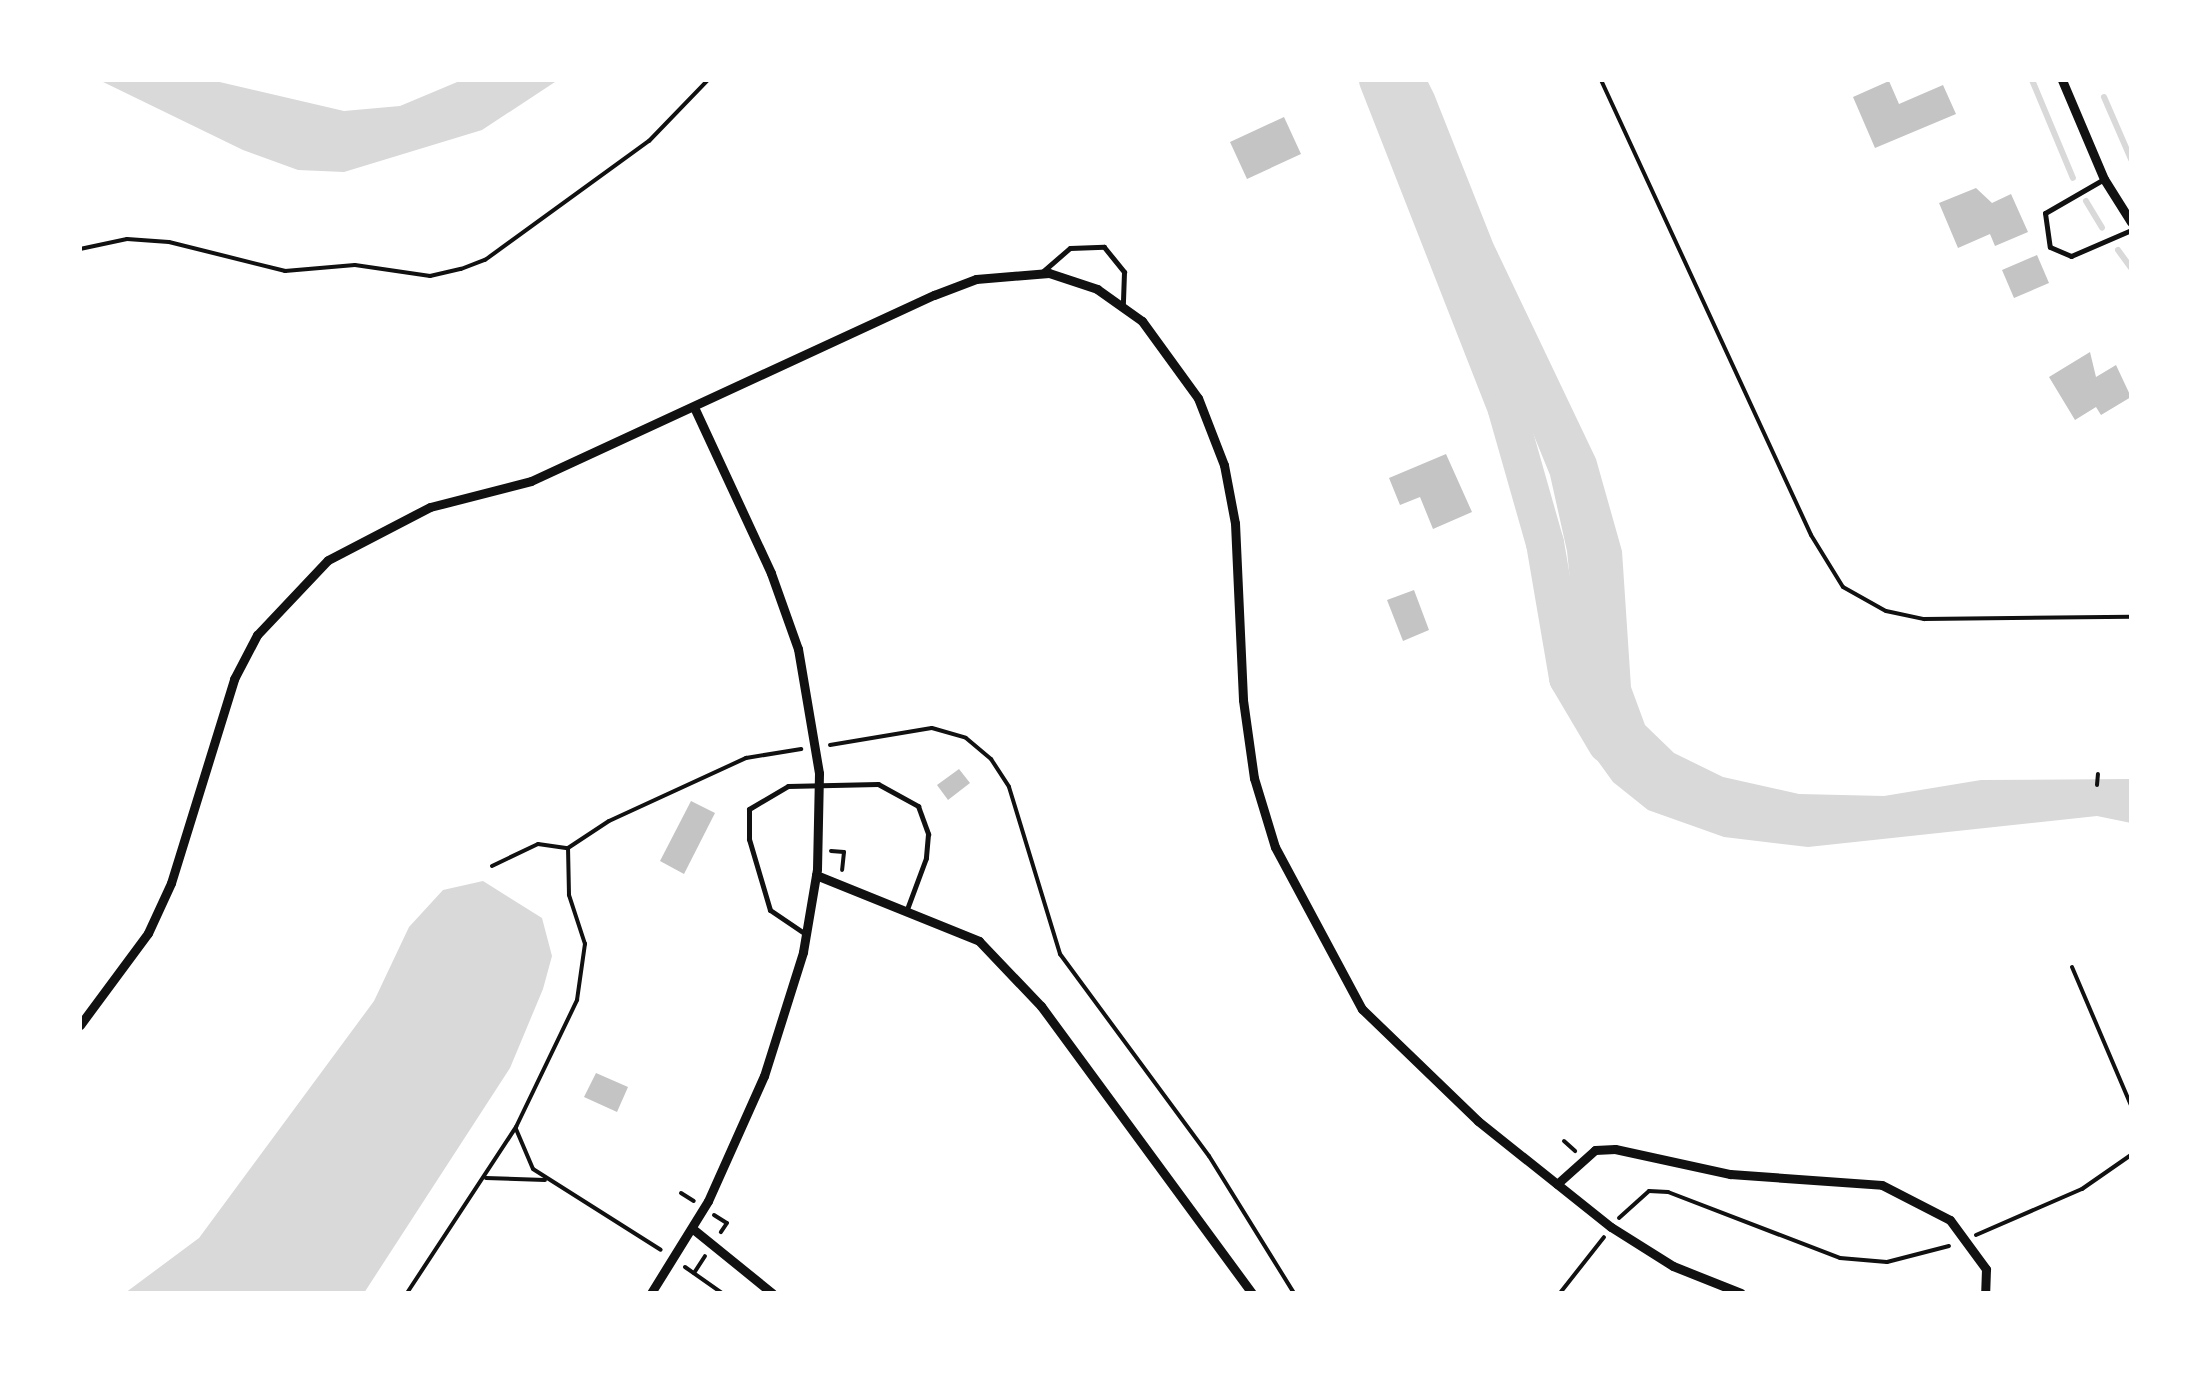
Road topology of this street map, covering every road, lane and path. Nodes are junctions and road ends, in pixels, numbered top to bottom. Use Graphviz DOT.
graph roads {
  1 [pos="708,80"];
  2 [pos="1602,80"];
  3 [pos="2062,80"];
  4 [pos="2104,179"];
  5 [pos="2131,222"];
  6 [pos="2131,230"];
  7 [pos="80,249"];
  8 [pos="1040,273"];
  9 [pos="1123,308"];
  10 [pos="694,406"];
  11 [pos="2131,617"];
  12 [pos="842,744"];
  13 [pos="791,750"];
  14 [pos="2098,774"];
  15 [pos="818,782"];
  16 [pos="2097,785"];
  17 [pos="568,848"];
  18 [pos="492,866"];
  19 [pos="816,874"];
  20 [pos="907,909"];
  21 [pos="807,934"];
  22 [pos="2072,967"];
  23 [pos="80,1025"];
  24 [pos="2131,1105"];
  25 [pos="516,1127"];
  26 [pos="2131,1155"];
  27 [pos="486,1178"];
  28 [pos="549,1181"];
  29 [pos="1558,1184"];
  30 [pos="1624,1211"];
  31 [pos="693,1229"];
  32 [pos="1967,1239"];
  33 [pos="1594,1250"];
  34 [pos="674,1259"];
  35 [pos="407,1293"];
  36 [pos="651,1293"];
  37 [pos="722,1293"];
  38 [pos="772,1293"];
  39 [pos="1252,1293"];
  40 [pos="1294,1293"];
  41 [pos="1560,1293"];
  42 [pos="1741,1293"];
  43 [pos="1985,1293"];
  1 -- 7 [label="path"];
  2 -- 11 [label="path"];
  3 -- 4 [label="street"];
  4 -- 5 [label="street"];
  4 -- 6 [label="lane"];
  8 -- 9 [label="street"];
  8 -- 9 [label="lane"];
  8 -- 10 [label="street"];
  9 -- 29 [label="street"];
  10 -- 15 [label="street"];
  10 -- 23 [label="street"];
  12 -- 40 [label="path"];
  13 -- 17 [label="path"];
  14 -- 16 [label="path"];
  15 -- 19 [label="street"];
  15 -- 20 [label="lane"];
  15 -- 21 [label="lane"];
  17 -- 18 [label="path"];
  17 -- 25 [label="path"];
  19 -- 20 [label="street"];
  19 -- 21 [label="street"];
  20 -- 39 [label="street"];
  21 -- 31 [label="street"];
  22 -- 24 [label="path"];
  25 -- 27 [label="path"];
  25 -- 28 [label="path"];
  26 -- 32 [label="path"];
  27 -- 28 [label="path"];
  27 -- 35 [label="path"];
  28 -- 34 [label="path"];
  29 -- 32 [label="street"];
  29 -- 42 [label="street"];
  30 -- 32 [label="path"];
  31 -- 34 [label="street"];
  31 -- 38 [label="street"];
  32 -- 43 [label="street"];
  33 -- 41 [label="path"];
  34 -- 36 [label="street"];
  34 -- 37 [label="path"];
}
